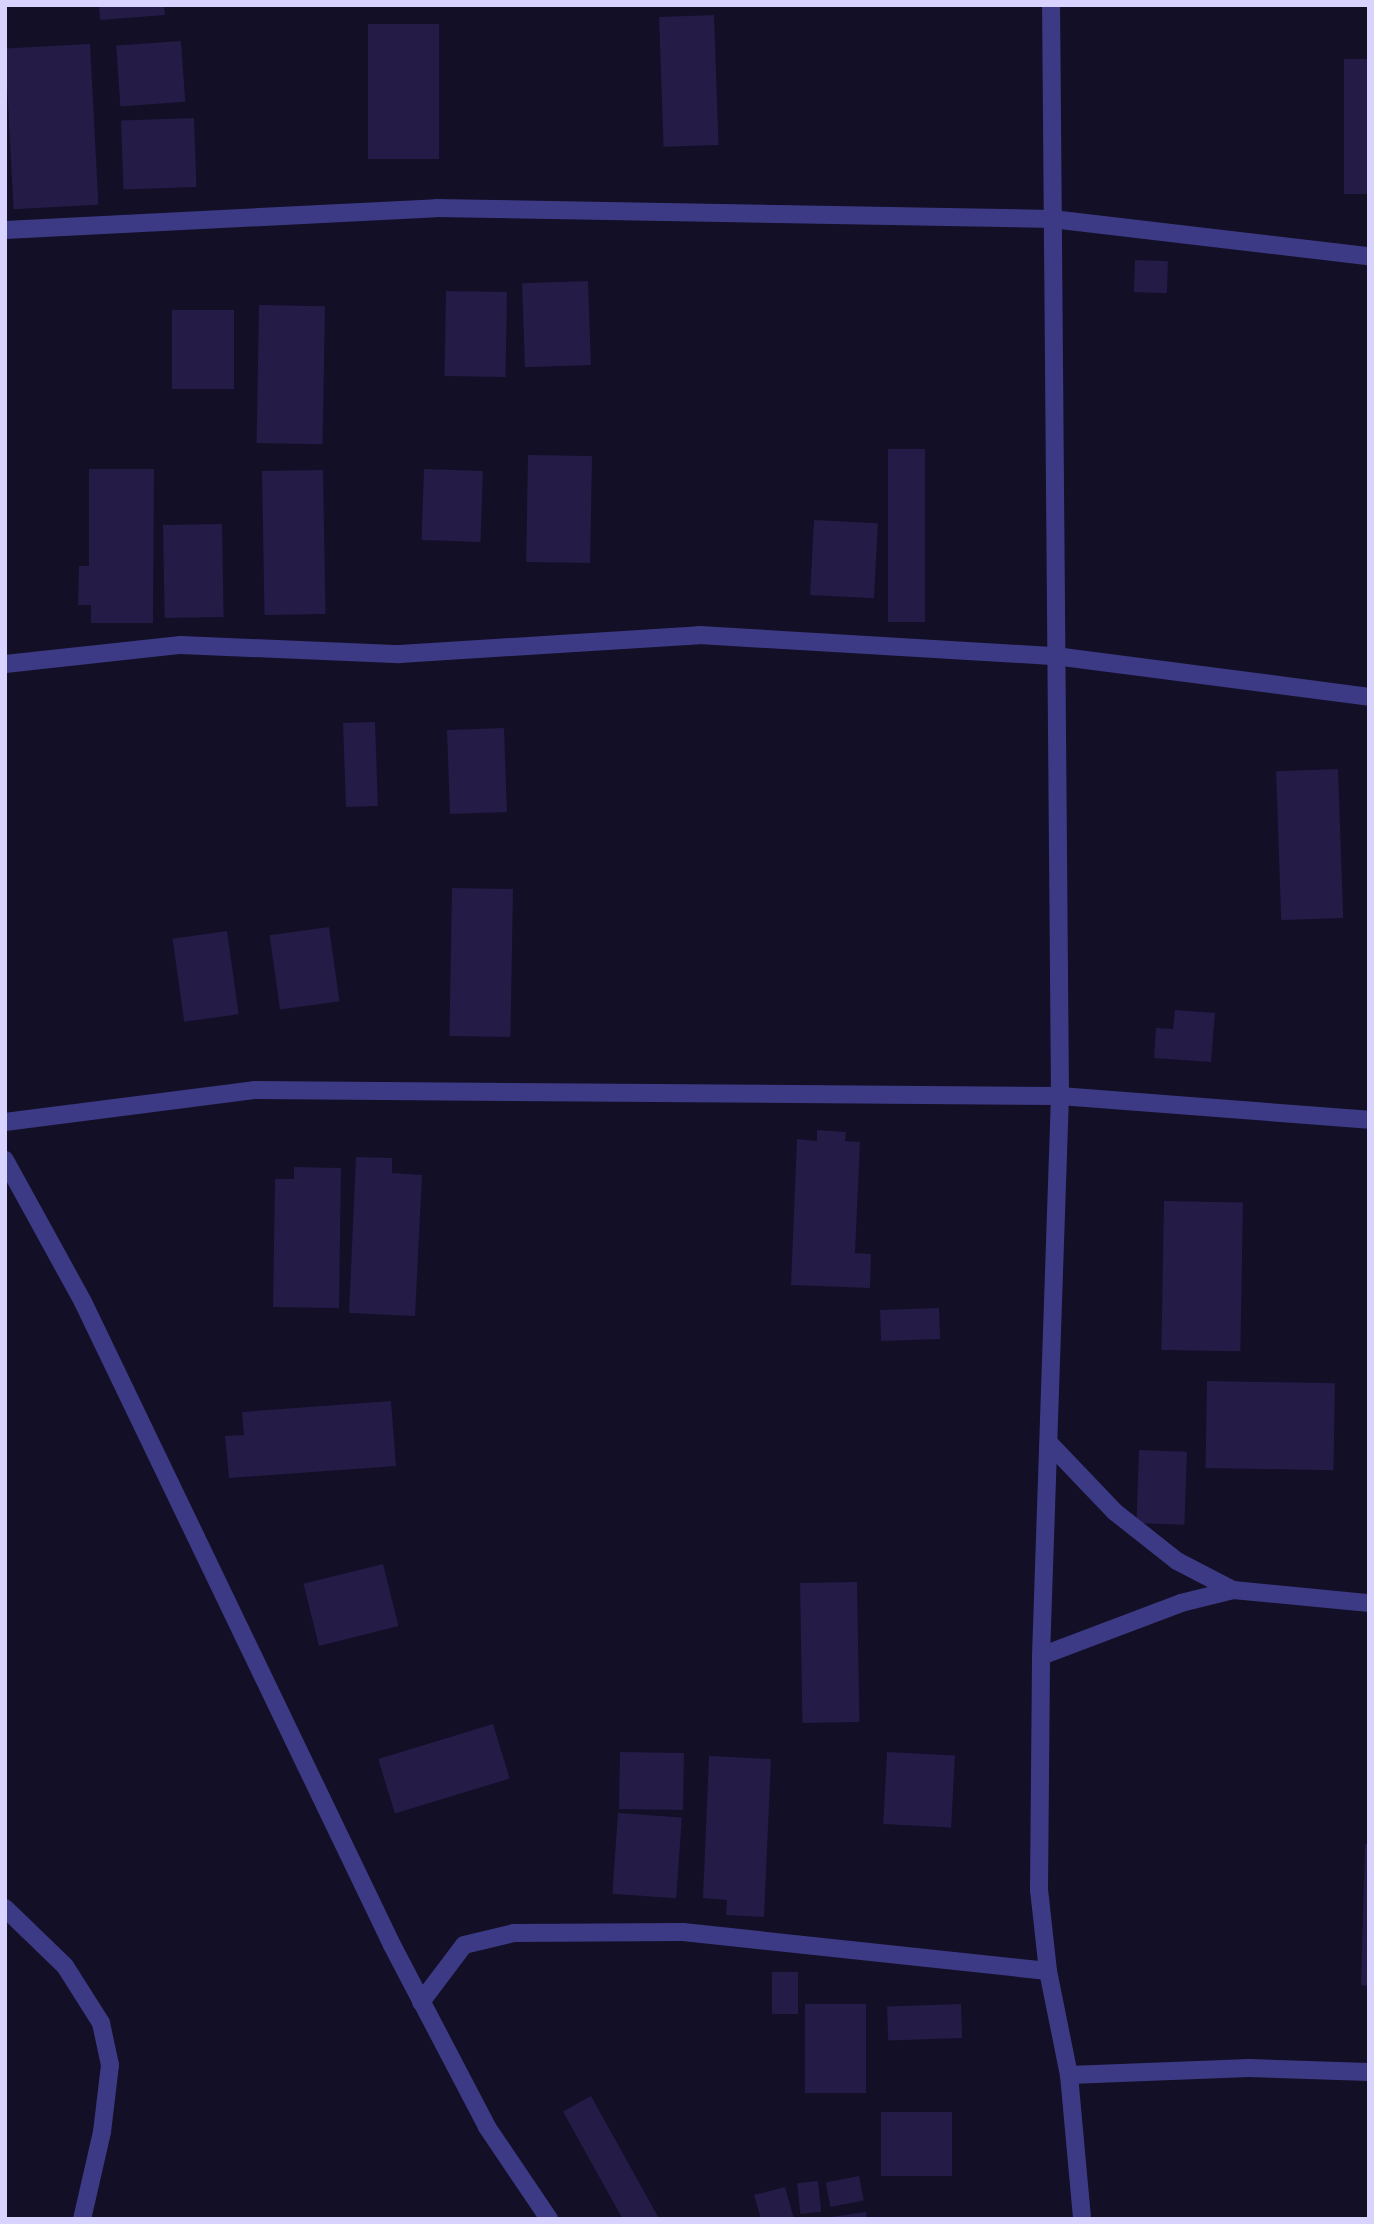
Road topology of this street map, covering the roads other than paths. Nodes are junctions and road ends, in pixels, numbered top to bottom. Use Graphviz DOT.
graph roads {
  1 [pos="1051,5"];
  2 [pos="1052,219"];
  3 [pos="5,230"];
  4 [pos="1369,256"];
  5 [pos="1055,656"];
  6 [pos="5,664"];
  7 [pos="1369,697"];
  8 [pos="1060,1096"];
  9 [pos="1369,1120"];
  10 [pos="5,1122"];
  11 [pos="5,1160"];
  12 [pos="1050,1444"];
  13 [pos="1233,1590"];
  14 [pos="1369,1603"];
  15 [pos="1041,1656"];
  16 [pos="5,1908"];
  17 [pos="1048,1971"];
  18 [pos="421,2002"];
  19 [pos="1369,2072"];
  20 [pos="1069,2075"];
  21 [pos="82,2219"];
  22 [pos="549,2219"];
  23 [pos="1082,2219"];
  1 -- 2 [label="street"];
  2 -- 3 [label="street"];
  2 -- 4 [label="street"];
  2 -- 5 [label="street"];
  5 -- 6 [label="street"];
  5 -- 7 [label="street"];
  5 -- 8 [label="street"];
  8 -- 9 [label="street"];
  8 -- 10 [label="street"];
  8 -- 12 [label="street"];
  11 -- 18 [label="street"];
  12 -- 13 [label="street"];
  12 -- 15 [label="street"];
  13 -- 14 [label="street"];
  13 -- 15 [label="street"];
  15 -- 17 [label="street"];
  16 -- 21 [label="street"];
  17 -- 18 [label="street"];
  17 -- 20 [label="street"];
  18 -- 22 [label="street"];
  19 -- 20 [label="street"];
  20 -- 23 [label="street"];
}
